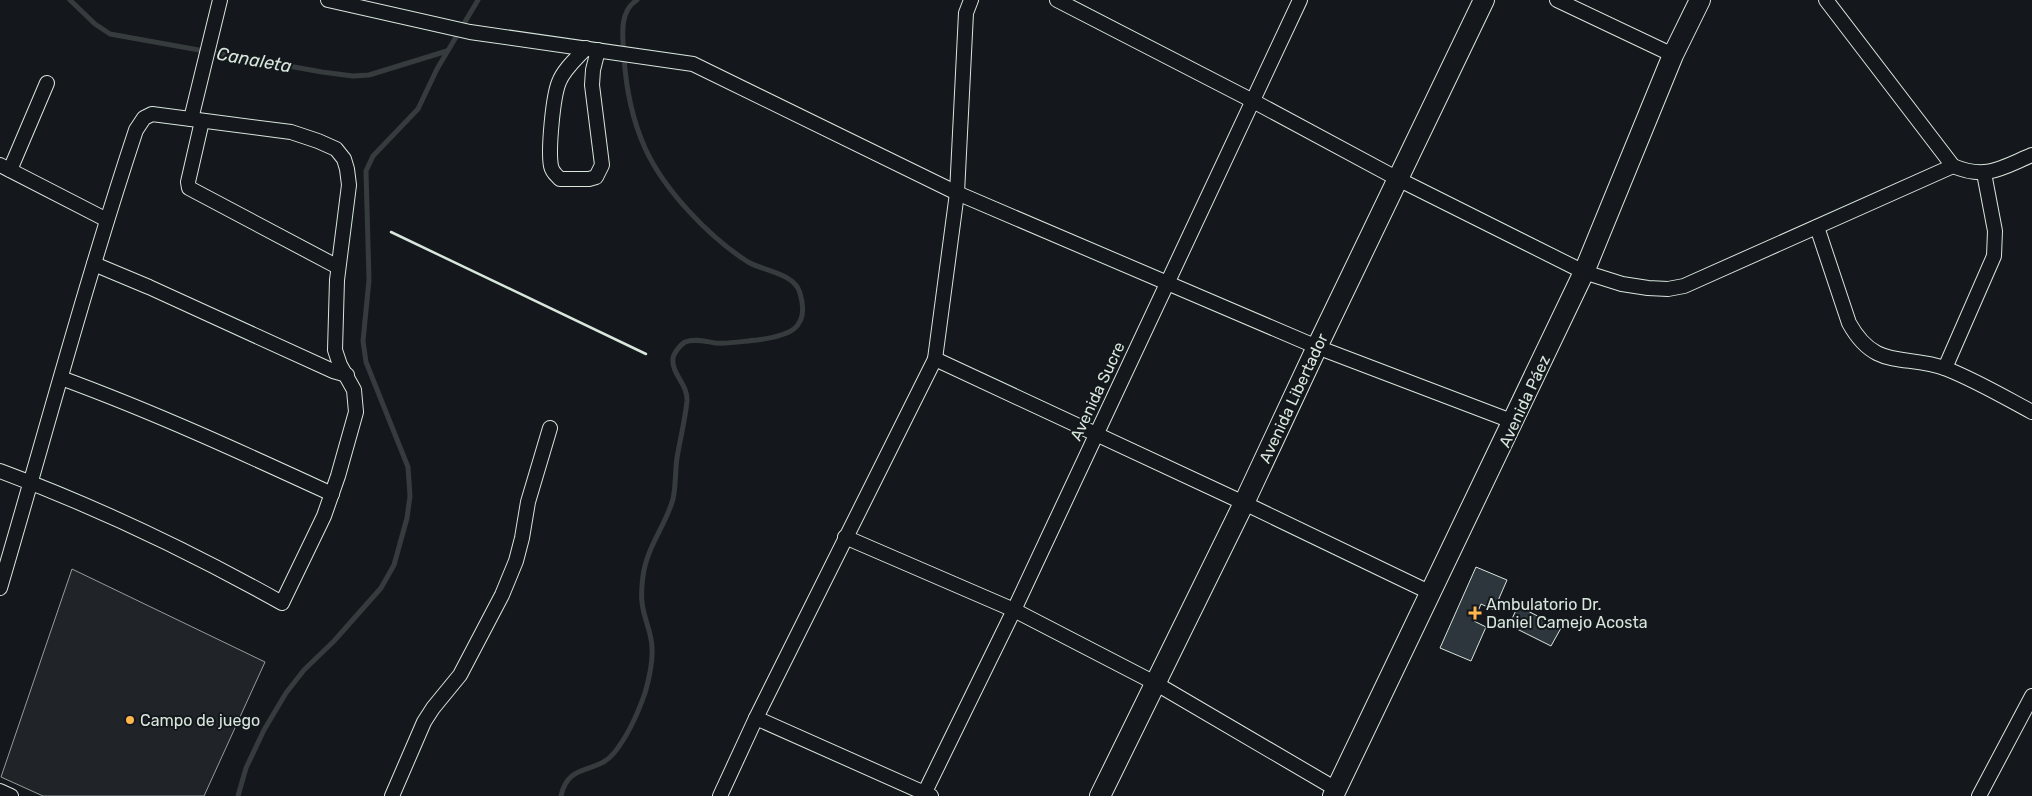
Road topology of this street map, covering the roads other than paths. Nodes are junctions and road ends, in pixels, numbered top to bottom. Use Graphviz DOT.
graph roads {
  1 [pos="220,0"];
  2 [pos="328,0"];
  3 [pos="1057,0"];
  4 [pos="1300,0"];
  5 [pos="1484,0"];
  6 [pos="1558,0"];
  7 [pos="1700,0"];
  8 [pos="1826,0"];
  9 [pos="966,4"];
  10 [pos="592,49"];
  11 [pos="1673,55"];
  12 [pos="47,83"];
  13 [pos="1253,100"];
  14 [pos="197,120"];
  15 [pos="2032,155"];
  16 [pos="1953,166"];
  17 [pos="5,167"];
  18 [pos="1984,173"];
  19 [pos="1398,179"];
  20 [pos="957,193"];
  21 [pos="107,220"];
  22 [pos="1817,227"];
  23 [pos="94,264"];
  24 [pos="338,267"];
  25 [pos="1584,272"];
  26 [pos="1166,283"];
  27 [pos="1316,347"];
  28 [pos="935,358"];
  29 [pos="1945,368"];
  30 [pos="347,376"];
  31 [pos="61,378"];
  32 [pos="2032,412"];
  33 [pos="1514,422"];
  34 [pos="550,428"];
  35 [pos="1096,435"];
  36 [pos="0,471"];
  37 [pos="31,482"];
  38 [pos="332,494"];
  39 [pos="1244,502"];
  40 [pos="845,538"];
  41 [pos="0,588"];
  42 [pos="1431,593"];
  43 [pos="1014,610"];
  44 [pos="1155,683"];
  45 [pos="2032,696"];
  46 [pos="756,718"];
  47 [pos="0,791"];
  48 [pos="1334,792"];
  49 [pos="926,795"];
  50 [pos="11,796"];
  51 [pos="392,796"];
  52 [pos="720,796"];
  53 [pos="1100,796"];
  54 [pos="1979,796"];
  1 -- 14 [label="street"];
  2 -- 10 [label="street"];
  3 -- 13 [label="street"];
  4 -- 13 [label="street, Avenida Sucre"];
  5 -- 19 [label="main road, Avenida Libertador"];
  6 -- 11 [label="street"];
  7 -- 11 [label="main road, Avenida Páez"];
  8 -- 16 [label="street"];
  9 -- 20 [label="street"];
  10 -- 10 [label="street"];
  10 -- 20 [label="street"];
  11 -- 25 [label="main road, Avenida Páez"];
  12 -- 17 [label="street"];
  13 -- 19 [label="street"];
  13 -- 26 [label="street, Avenida Sucre"];
  14 -- 21 [label="street"];
  14 -- 24 [label="street"];
  14 -- 24 [label="street"];
  15 -- 18 [label="street"];
  16 -- 18 [label="street"];
  16 -- 22 [label="street"];
  17 -- 21 [label="street"];
  18 -- 29 [label="street"];
  19 -- 25 [label="street"];
  19 -- 27 [label="main road, Avenida Libertador"];
  20 -- 26 [label="street"];
  20 -- 28 [label="street"];
  21 -- 23 [label="street"];
  22 -- 25 [label="street"];
  22 -- 29 [label="street"];
  23 -- 30 [label="street"];
  23 -- 31 [label="street"];
  24 -- 30 [label="street"];
  25 -- 33 [label="main road, Avenida Páez"];
  26 -- 27 [label="street"];
  26 -- 35 [label="street, Avenida Sucre"];
  27 -- 33 [label="street"];
  27 -- 39 [label="main road, Avenida Libertador"];
  28 -- 35 [label="street"];
  28 -- 40 [label="street"];
  29 -- 32 [label="street"];
  30 -- 38 [label="street"];
  31 -- 37 [label="street"];
  31 -- 38 [label="street"];
  33 -- 42 [label="main road, Avenida Páez"];
  34 -- 51 [label="street"];
  35 -- 39 [label="street"];
  35 -- 43 [label="street, Avenida Sucre"];
  36 -- 37 [label="street"];
  37 -- 38 [label="street"];
  37 -- 41 [label="street"];
  39 -- 42 [label="street"];
  39 -- 44 [label="main road, Avenida Libertador"];
  40 -- 43 [label="street"];
  40 -- 46 [label="street"];
  42 -- 48 [label="main road, Avenida Páez"];
  43 -- 44 [label="street"];
  43 -- 49 [label="street, Avenida Sucre"];
  44 -- 48 [label="street"];
  44 -- 53 [label="main road, Avenida Libertador"];
  45 -- 54 [label="street"];
  46 -- 49 [label="street"];
  46 -- 52 [label="street"];
  47 -- 50 [label="street"];
}
